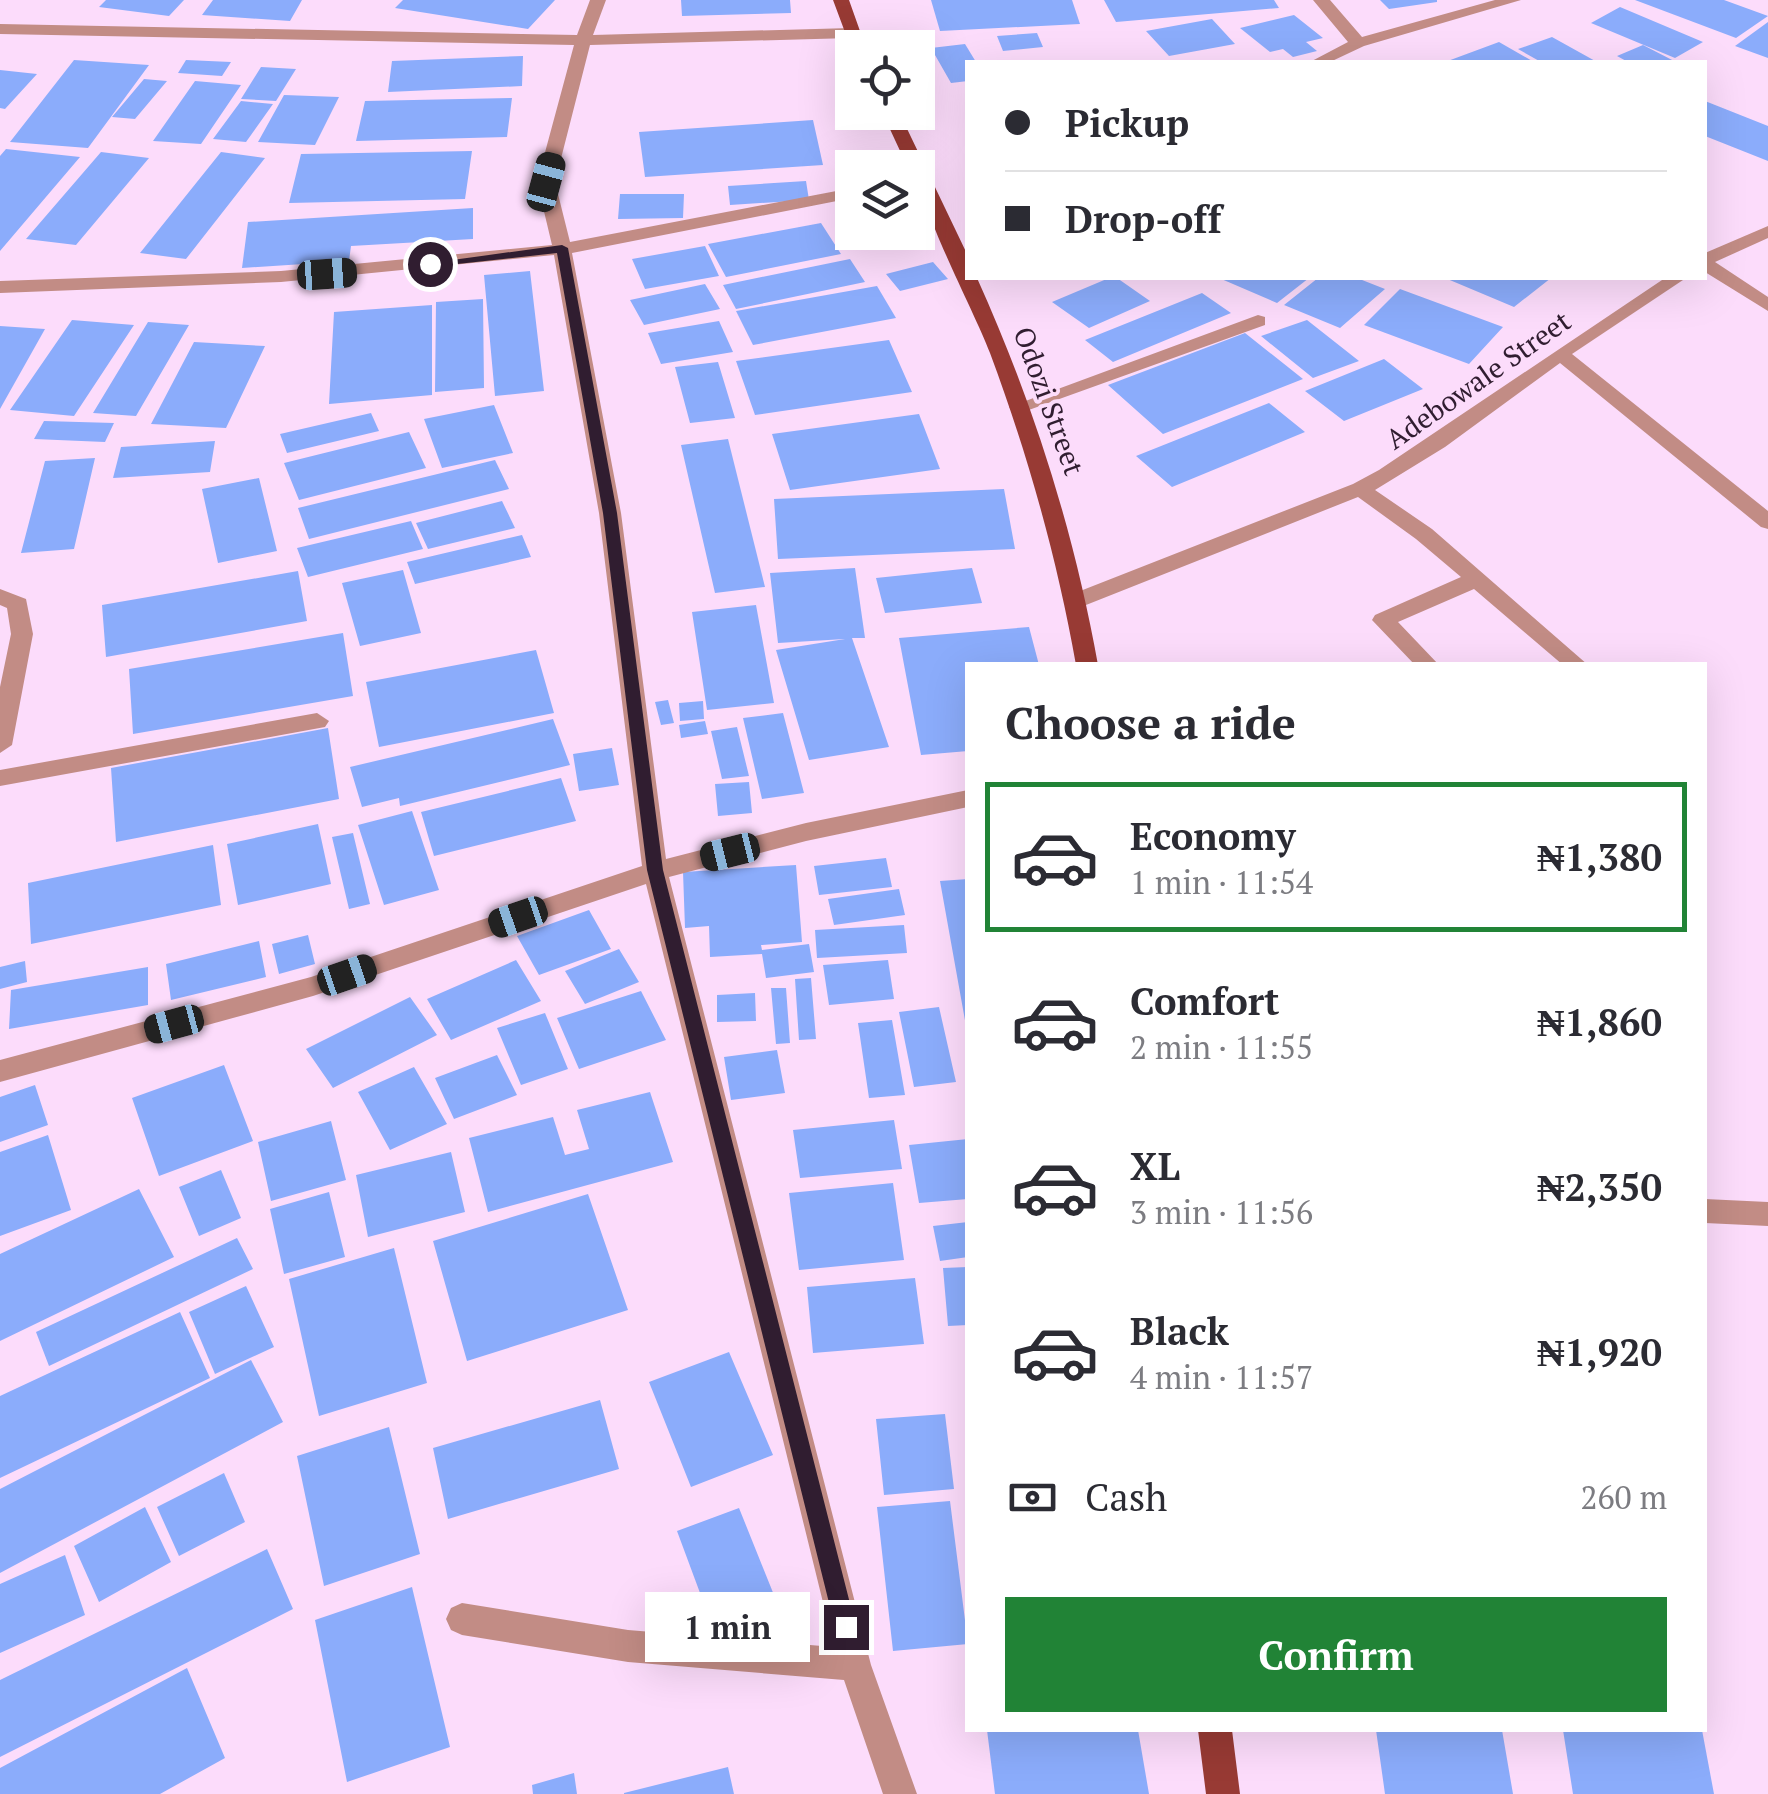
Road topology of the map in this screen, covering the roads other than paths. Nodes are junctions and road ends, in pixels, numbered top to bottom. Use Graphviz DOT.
graph roads {
  1 [pos="598,0"];
  2 [pos="841,0"];
  3 [pos="1321,0"];
  4 [pos="1513,0"];
  5 [pos="0,29"];
  6 [pos="851,30"];
  7 [pos="583,40"];
  8 [pos="835,40"];
  9 [pos="1358,43"];
  10 [pos="1322,60"];
  11 [pos="835,196"];
  12 [pos="935,201"];
  13 [pos="1768,230"];
  14 [pos="960,244"];
  15 [pos="562,248"];
  16 [pos="1707,261"];
  17 [pos="1707,263"];
  18 [pos="973,280"];
  19 [pos="1674,280"];
  20 [pos="0,287"];
  21 [pos="1768,306"];
  22 [pos="1258,321"];
  23 [pos="1560,354"];
  24 [pos="1019,407"];
  25 [pos="1360,488"];
  26 [pos="1768,522"];
  27 [pos="1476,579"];
  28 [pos="0,596"];
  29 [pos="1078,600"];
  30 [pos="1087,662"];
  31 [pos="1425,662"];
  32 [pos="1574,662"];
  33 [pos="317,721"];
  34 [pos="0,745"];
  35 [pos="0,778"];
  36 [pos="965,799"];
  37 [pos="655,870"];
  38 [pos="0,1071"];
  39 [pos="1707,1211"];
  40 [pos="1768,1214"];
  41 [pos="462,1619"];
  42 [pos="855,1665"];
  43 [pos="1214,1732"];
  44 [pos="900,1794"];
  45 [pos="1224,1794"];
  1 -- 7 [label="street"];
  2 -- 6 [label="main road"];
  3 -- 9 [label="street"];
  4 -- 9 [label="street"];
  5 -- 7 [label="street"];
  7 -- 8 [label="street"];
  7 -- 15 [label="street"];
  9 -- 10 [label="street"];
  11 -- 15 [label="street"];
  12 -- 14 [label="main road, Odozi Street"];
  13 -- 16 [label="street"];
  15 -- 20 [label="street"];
  15 -- 37 [label="street"];
  17 -- 21 [label="street"];
  18 -- 24 [label="main road, Odozi Street"];
  19 -- 23 [label="street, Adebowale Street"];
  22 -- 24 [label="street"];
  23 -- 25 [label="street, Adebowale Street"];
  23 -- 26 [label="street"];
  24 -- 29 [label="main road, Odozi Street"];
  25 -- 27 [label="street"];
  25 -- 29 [label="street, Adebowale Street"];
  27 -- 31 [label="street"];
  27 -- 32 [label="street"];
  28 -- 34 [label="street"];
  29 -- 30 [label="main road, Odozi Street"];
  33 -- 35 [label="street"];
  36 -- 37 [label="street"];
  37 -- 38 [label="street"];
  37 -- 42 [label="street"];
  39 -- 40 [label="street"];
  41 -- 42 [label="street"];
  42 -- 44 [label="street"];
  43 -- 45 [label="main road"];
}
